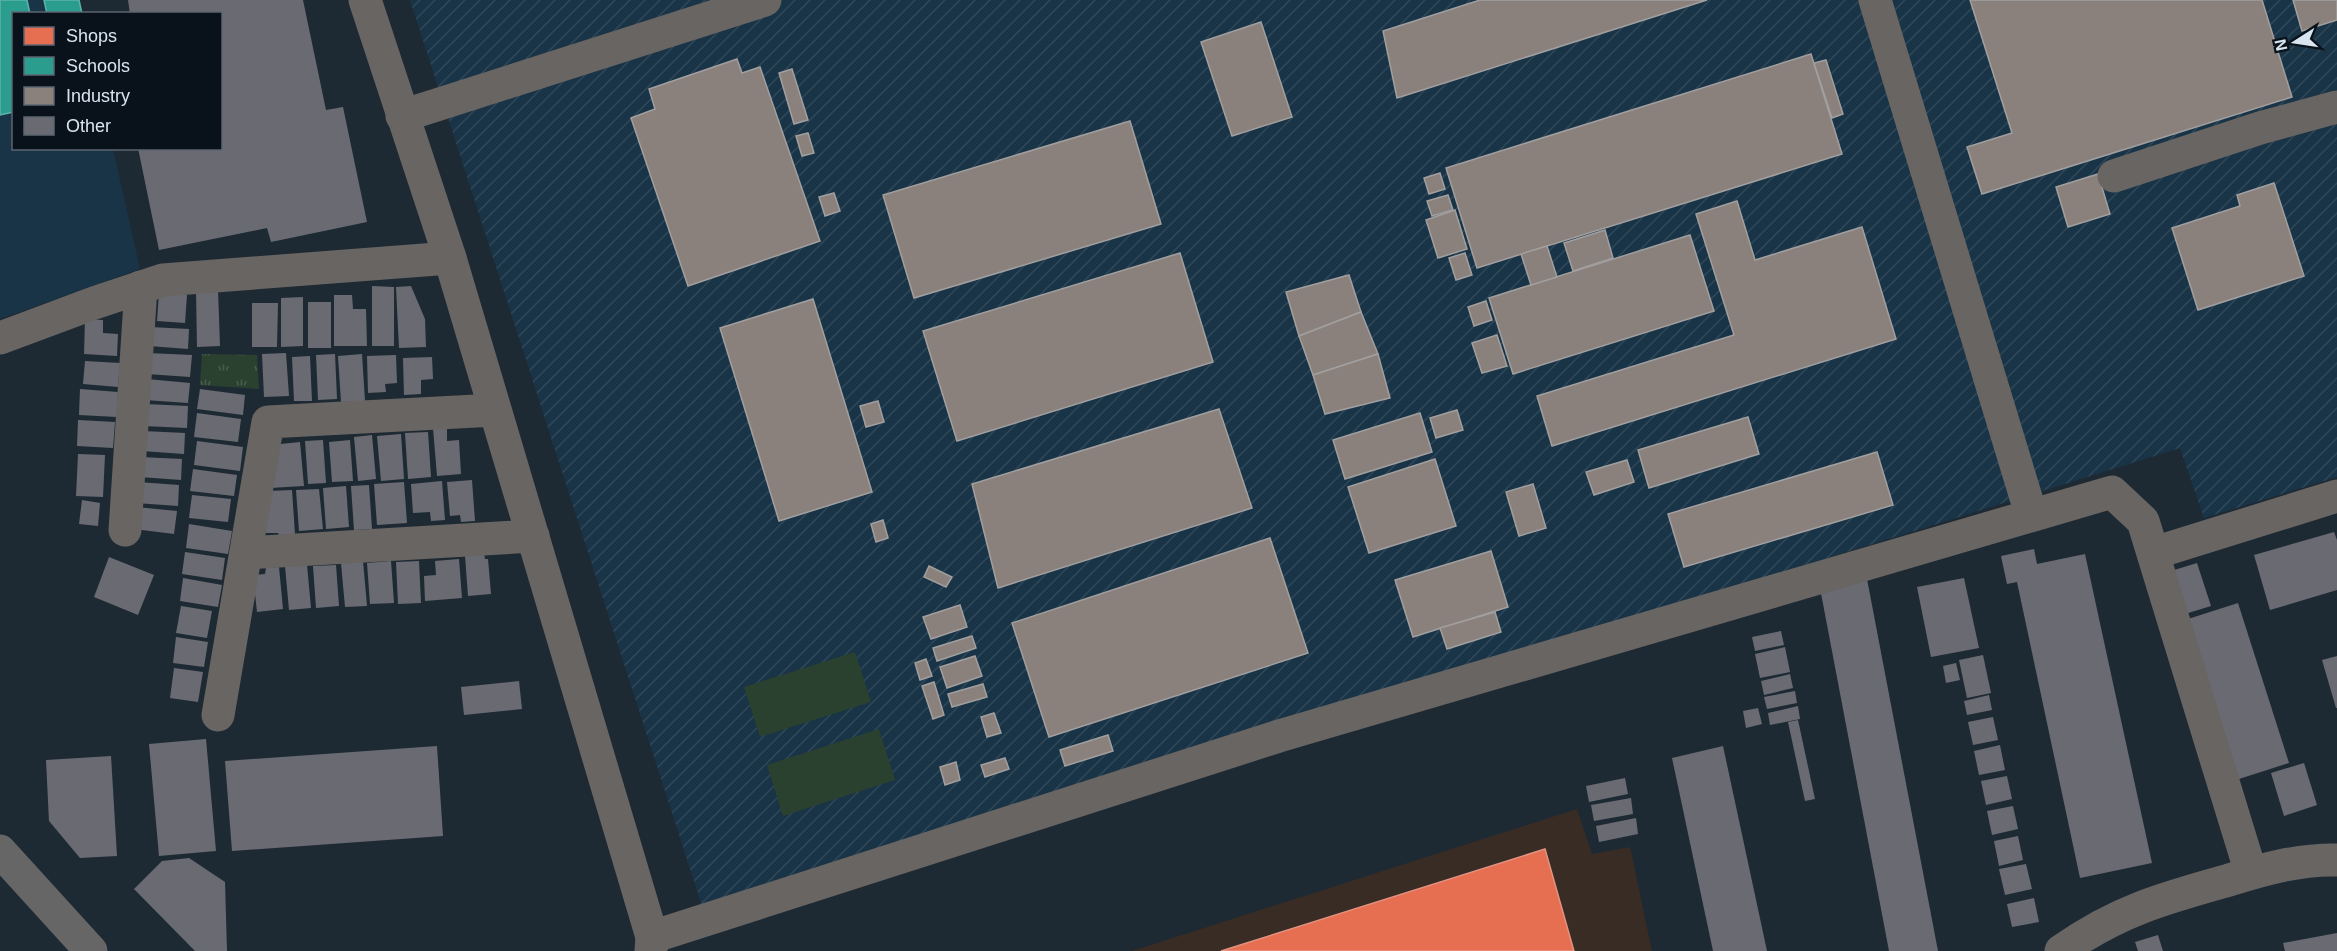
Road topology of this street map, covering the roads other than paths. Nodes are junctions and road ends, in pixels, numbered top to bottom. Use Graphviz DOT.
graph roads {
  1 [pos="365,0"];
  2 [pos="765,0"];
  3 [pos="1875,0"];
  4 [pos="2337,106"];
  5 [pos="402,116"];
  6 [pos="2114,176"];
  7 [pos="450,258"];
  8 [pos="141,287"];
  9 [pos="0,338"];
  10 [pos="495,410"];
  11 [pos="2337,496"];
  12 [pos="2031,514"];
  13 [pos="125,530"];
  14 [pos="533,536"];
  15 [pos="246,553"];
  16 [pos="2154,553"];
  17 [pos="218,716"];
  18 [pos="0,851"];
  19 [pos="2337,860"];
  20 [pos="2251,873"];
  21 [pos="651,944"];
  22 [pos="91,951"];
  23 [pos="2061,951"];
  1 -- 5 [label="street"];
  2 -- 5 [label="street"];
  3 -- 12 [label="street"];
  4 -- 6 [label="street"];
  5 -- 7 [label="street"];
  7 -- 8 [label="street"];
  7 -- 10 [label="street"];
  8 -- 9 [label="street"];
  8 -- 13 [label="street"];
  10 -- 14 [label="street"];
  10 -- 15 [label="street"];
  11 -- 16 [label="street"];
  12 -- 16 [label="street"];
  12 -- 21 [label="street"];
  14 -- 15 [label="street"];
  14 -- 21 [label="street"];
  15 -- 17 [label="street"];
  16 -- 20 [label="street"];
  18 -- 22 [label="main road"];
  19 -- 20 [label="street"];
  20 -- 23 [label="street"];
}
